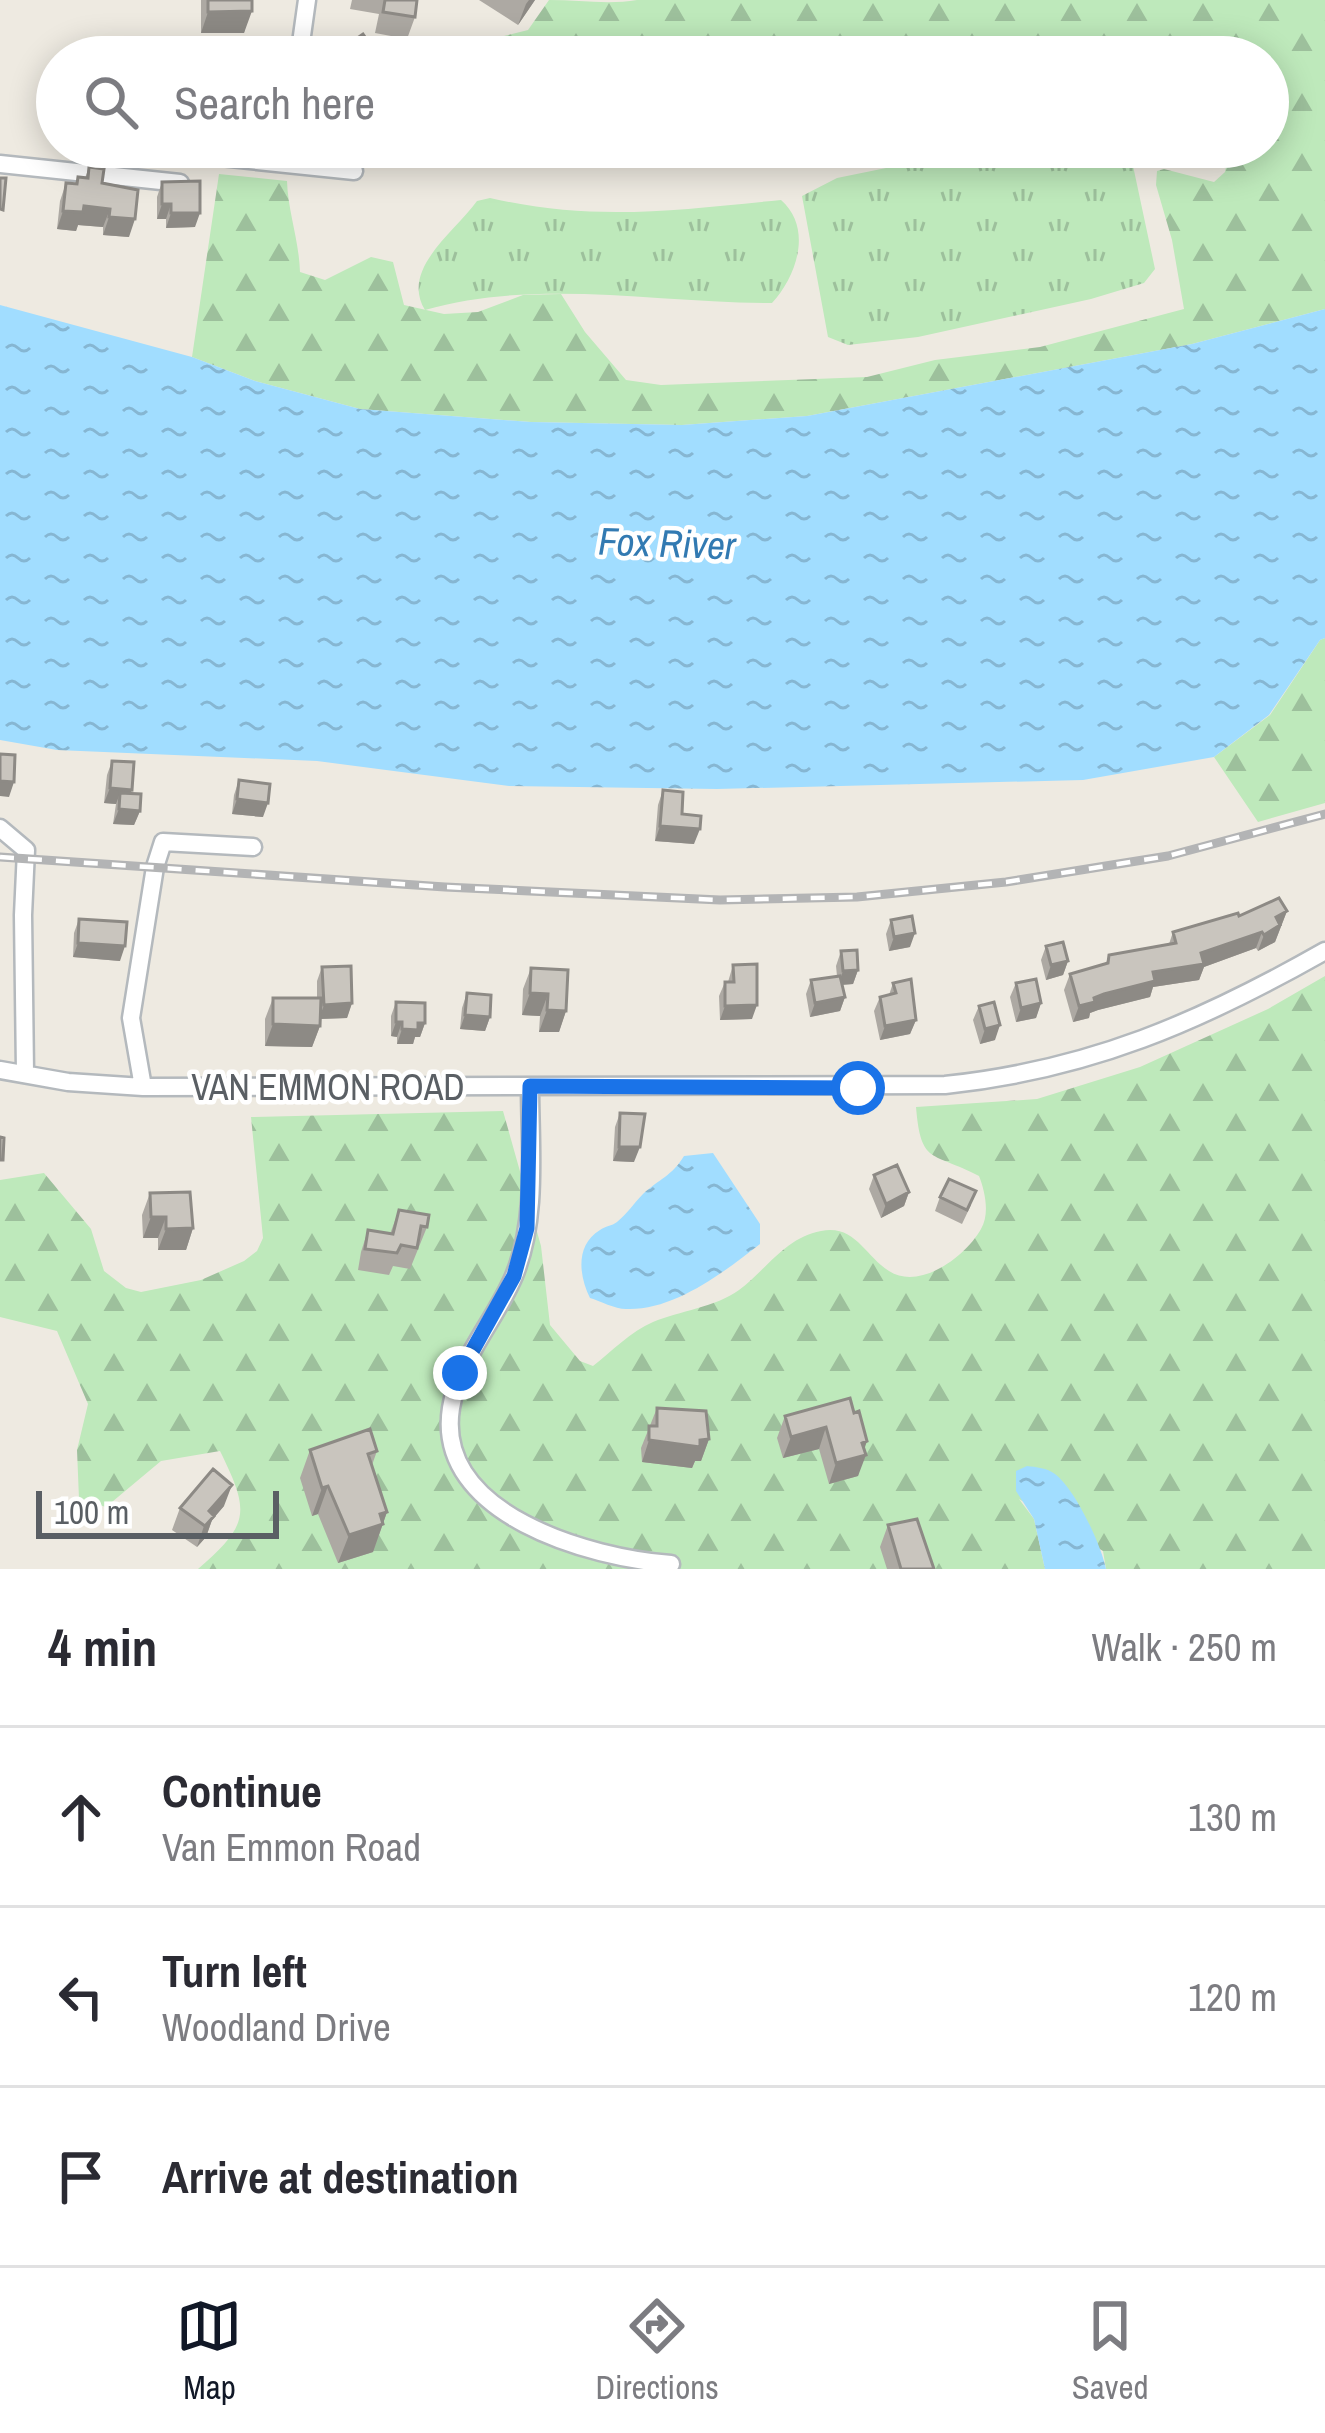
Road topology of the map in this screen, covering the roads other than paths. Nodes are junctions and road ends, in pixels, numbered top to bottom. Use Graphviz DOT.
graph roads {
  1 [pos="307,0"];
  2 [pos="302,36"];
  3 [pos="0,164"];
  4 [pos="36,168"];
  5 [pos="38,168"];
  6 [pos="343,168"];
  7 [pos="354,171"];
  8 [pos="180,183"];
  9 [pos="0,828"];
  10 [pos="253,847"];
  11 [pos="1325,951"];
  12 [pos="0,1070"];
  13 [pos="25,1072"];
  14 [pos="530,1086"];
  15 [pos="143,1087"];
  16 [pos="671,1564"];
  1 -- 2 [label="street"];
  3 -- 4 [label="street"];
  5 -- 8 [label="street"];
  6 -- 7 [label="street"];
  9 -- 13 [label="street"];
  10 -- 15 [label="street"];
  11 -- 14 [label="street, VAN EMMON ROAD"];
  12 -- 13 [label="street, VAN EMMON ROAD"];
  13 -- 15 [label="street, VAN EMMON ROAD"];
  14 -- 15 [label="street, VAN EMMON ROAD"];
  14 -- 16 [label="street"];
}
